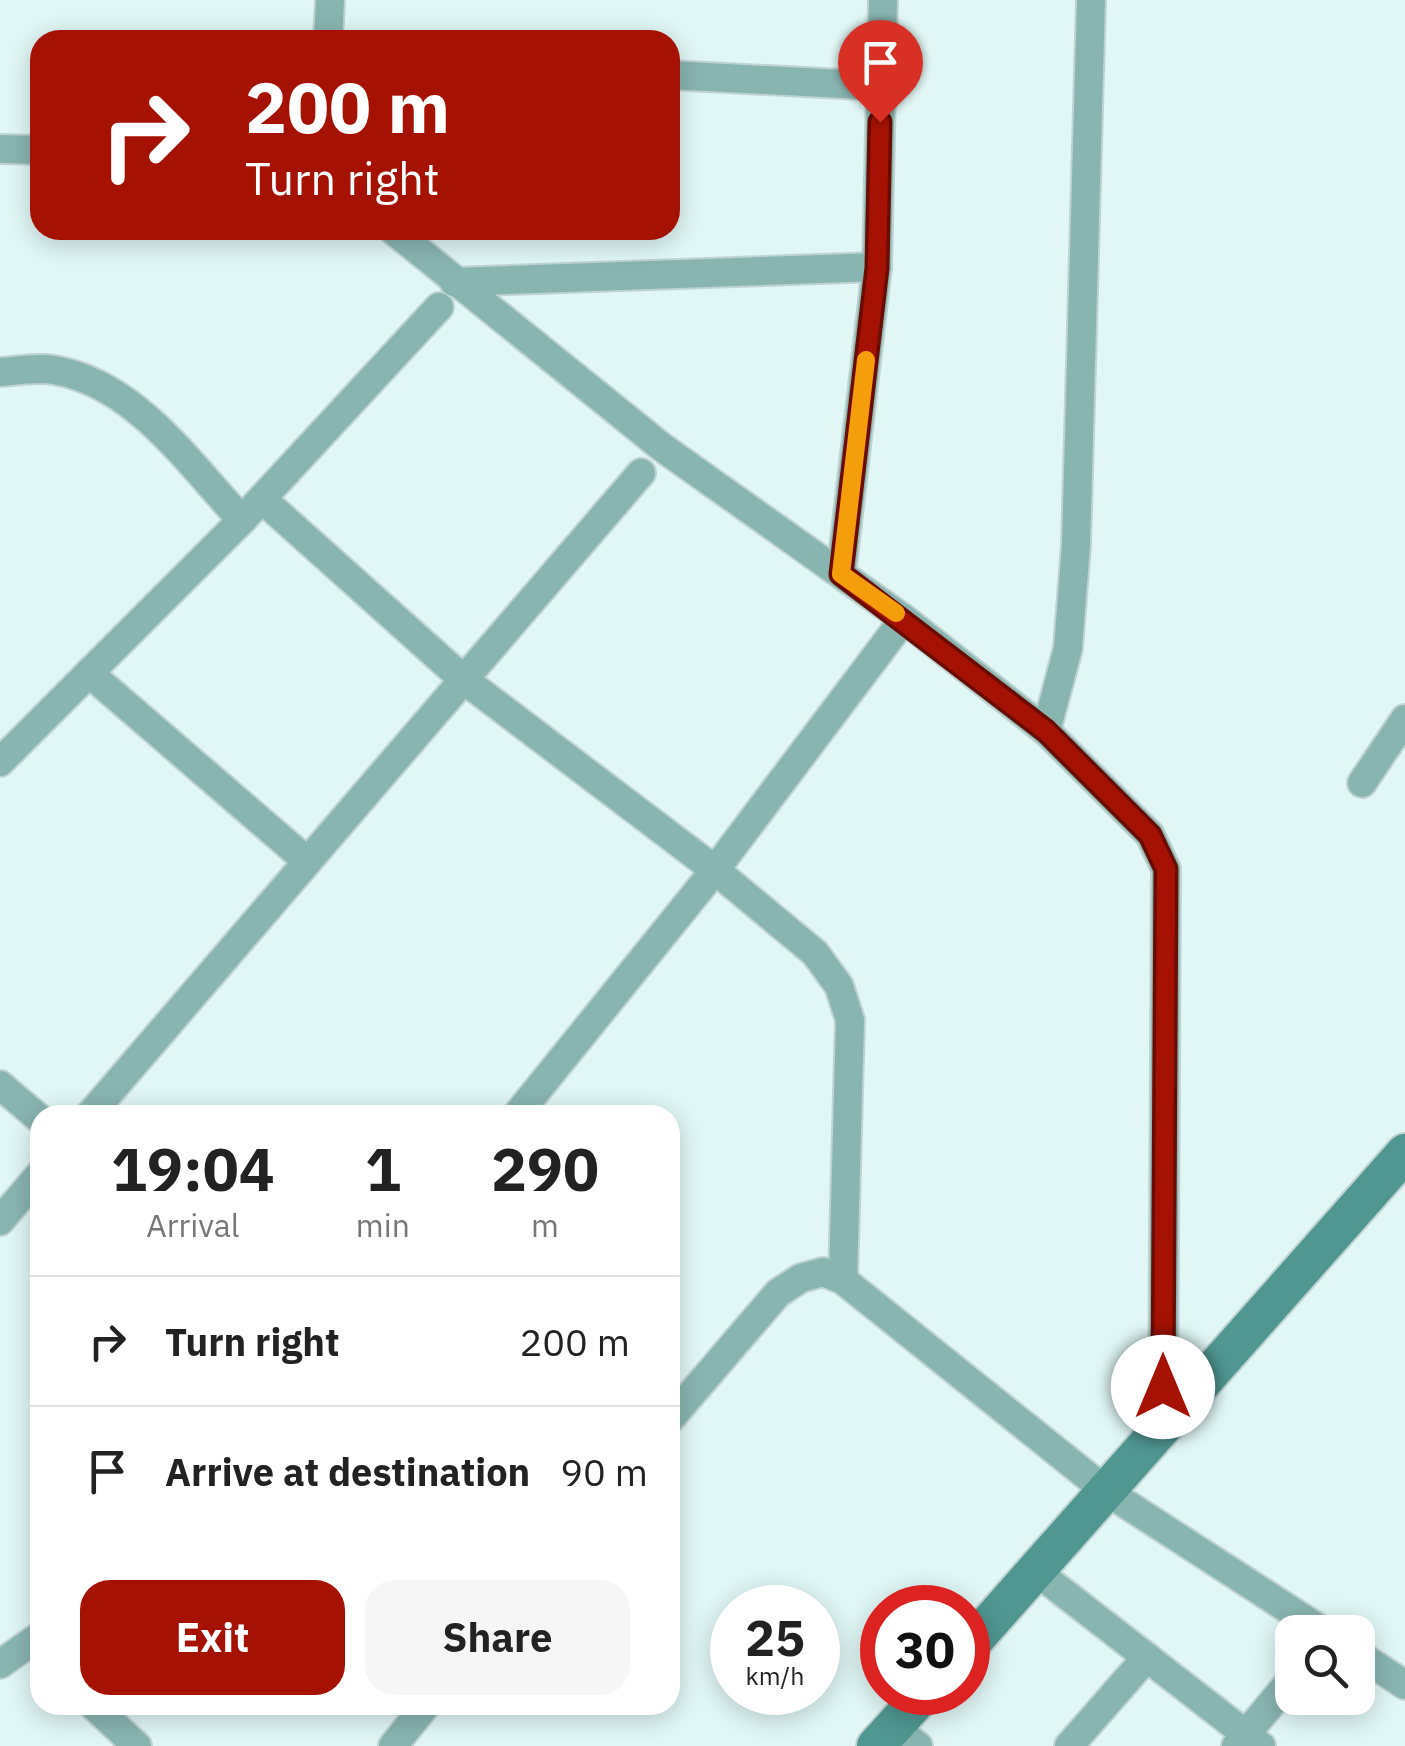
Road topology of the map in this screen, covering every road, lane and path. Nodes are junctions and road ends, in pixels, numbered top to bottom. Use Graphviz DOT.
graph roads {
  1 [pos="330,0"];
  2 [pos="883,0"];
  3 [pos="1092,0"];
  4 [pos="328,30"];
  5 [pos="680,76"];
  6 [pos="880,86"];
  7 [pos="0,149"];
  8 [pos="30,150"];
  9 [pos="405,240"];
  10 [pos="877,268"];
  11 [pos="454,282"];
  12 [pos="439,307"];
  13 [pos="0,372"];
  14 [pos="642,473"];
  15 [pos="262,499"];
  16 [pos="242,520"];
  17 [pos="841,574"];
  18 [pos="904,619"];
  19 [pos="89,673"];
  20 [pos="463,679"];
  21 [pos="1405,718"];
  22 [pos="1046,731"];
  23 [pos="0,762"];
  24 [pos="1362,783"];
  25 [pos="306,862"];
  26 [pos="715,870"];
  27 [pos="0,1085"];
  28 [pos="99,1105"];
  29 [pos="525,1105"];
  30 [pos="30,1111"];
  31 [pos="1405,1153"];
  32 [pos="30,1186"];
  33 [pos="0,1221"];
  34 [pos="843,1280"];
  35 [pos="680,1406"];
  36 [pos="1162,1427"];
  37 [pos="1106,1491"];
  38 [pos="1037,1572"];
  39 [pos="1296,1615"];
  40 [pos="990,1622"];
  41 [pos="30,1647"];
  42 [pos="1147,1657"];
  43 [pos="0,1664"];
  44 [pos="1375,1665"];
  45 [pos="1405,1685"];
  46 [pos="1275,1703"];
  47 [pos="104,1715"];
  48 [pos="418,1715"];
  49 [pos="911,1715"];
  50 [pos="895,1740"];
  51 [pos="1248,1742"];
  52 [pos="137,1746"];
  53 [pos="394,1746"];
  54 [pos="1069,1746"];
  1 -- 4 [label="street"];
  2 -- 6 [label="street"];
  3 -- 22 [label="street"];
  5 -- 6 [label="street"];
  6 -- 10 [label="street"];
  7 -- 8 [label="street"];
  9 -- 11 [label="street"];
  10 -- 11 [label="street"];
  10 -- 17 [label="street"];
  11 -- 17 [label="street"];
  12 -- 15 [label="street"];
  13 -- 16 [label="street"];
  14 -- 20 [label="street"];
  15 -- 16 [label="street"];
  15 -- 20 [label="street"];
  16 -- 19 [label="street"];
  17 -- 18 [label="street"];
  18 -- 22 [label="street"];
  18 -- 26 [label="street"];
  19 -- 23 [label="street"];
  19 -- 25 [label="street"];
  20 -- 25 [label="street"];
  20 -- 26 [label="street"];
  21 -- 24 [label="street"];
  22 -- 36 [label="street"];
  25 -- 28 [label="street"];
  26 -- 29 [label="street"];
  26 -- 34 [label="street"];
  27 -- 30 [label="street"];
  31 -- 36 [label="street"];
  32 -- 33 [label="street"];
  34 -- 35 [label="street"];
  34 -- 37 [label="street"];
  36 -- 37 [label="street"];
  37 -- 38 [label="street"];
  37 -- 39 [label="street"];
  38 -- 40 [label="street"];
  38 -- 42 [label="street"];
  41 -- 43 [label="street"];
  42 -- 51 [label="street"];
  42 -- 54 [label="street"];
  44 -- 45 [label="street"];
  46 -- 51 [label="street"];
  47 -- 52 [label="street"];
  48 -- 53 [label="street"];
  49 -- 50 [label="street"];
}
